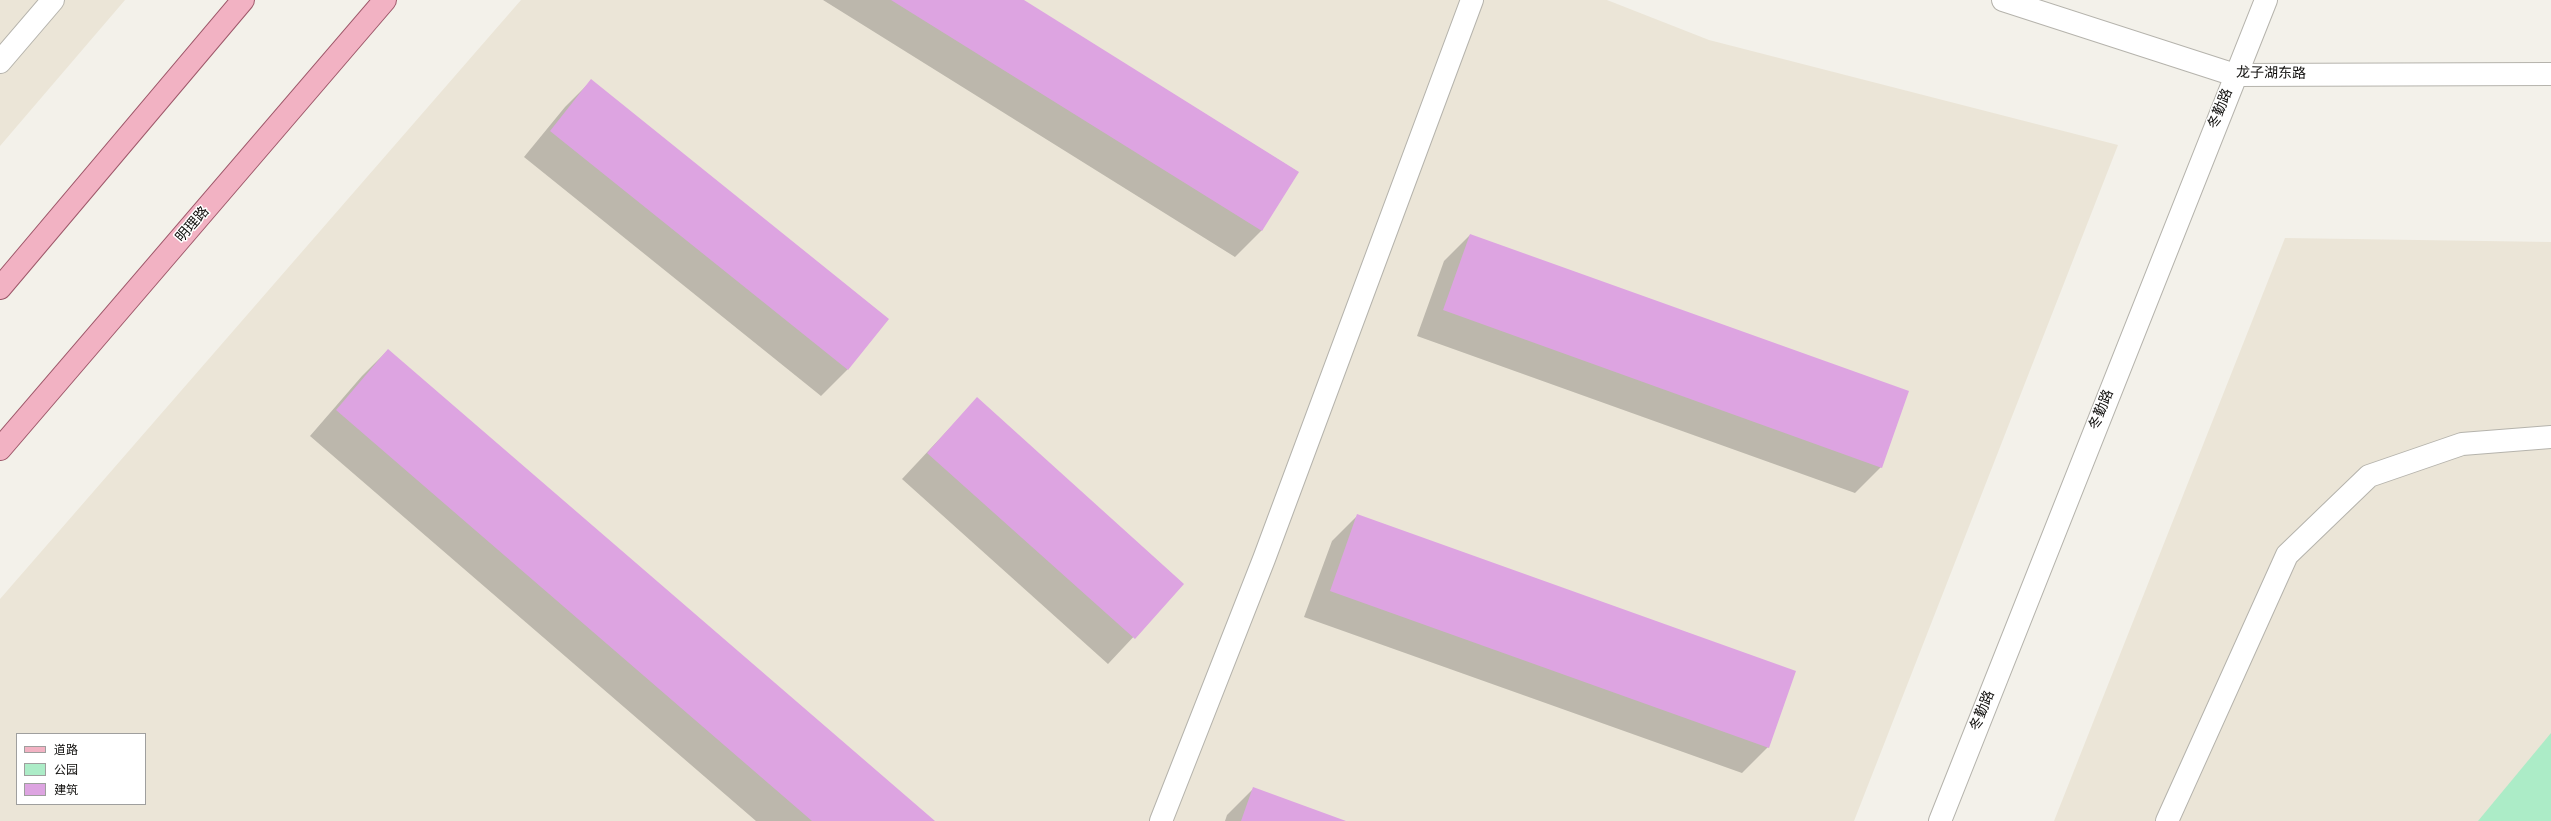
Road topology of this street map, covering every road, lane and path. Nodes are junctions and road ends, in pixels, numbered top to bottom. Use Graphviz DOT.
graph roads {
  1 [pos="53,0"];
  2 [pos="243,0"];
  3 [pos="385,0"];
  4 [pos="1472,0"];
  5 [pos="2003,0"];
  6 [pos="2266,0"];
  7 [pos="0,62"];
  8 [pos="2551,74"];
  9 [pos="2235,75"];
  10 [pos="0,288"];
  11 [pos="2551,438"];
  12 [pos="0,449"];
  13 [pos="1161,821"];
  14 [pos="1940,821"];
  15 [pos="2167,821"];
  1 -- 7 [label="street"];
  2 -- 10 [label="main road"];
  3 -- 12 [label="main road, 明理路"];
  4 -- 13 [label="street"];
  5 -- 9 [label="street, 龙子湖东路"];
  6 -- 9 [label="street, 冬勤路"];
  8 -- 9 [label="street, 龙子湖东路"];
  9 -- 14 [label="street, 冬勤路"];
  11 -- 15 [label="street"];
}
